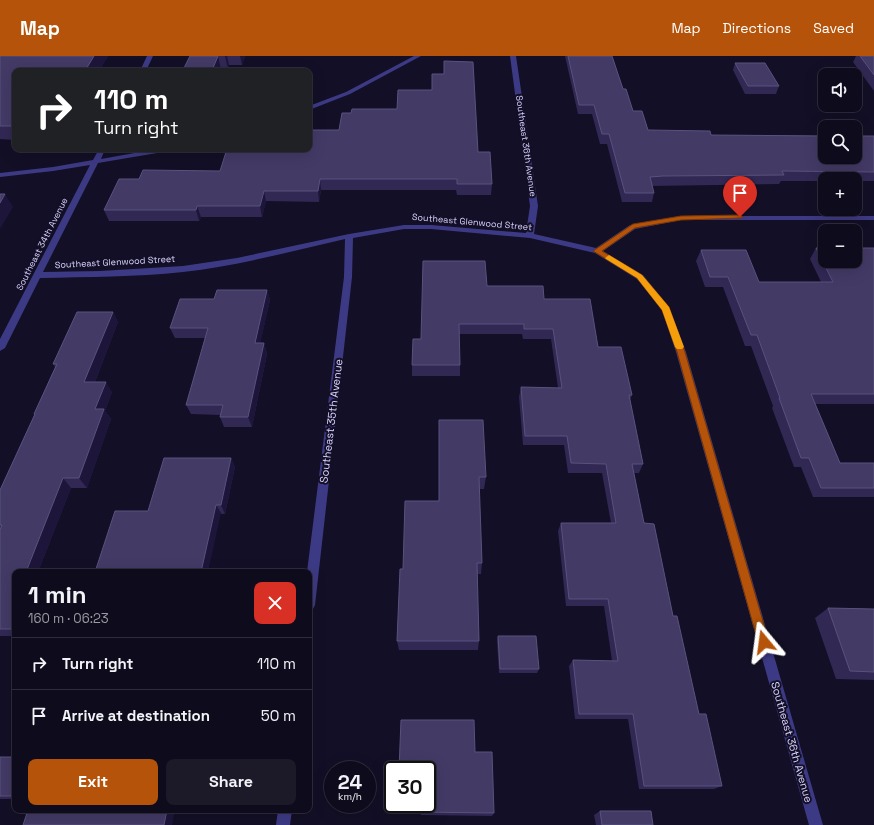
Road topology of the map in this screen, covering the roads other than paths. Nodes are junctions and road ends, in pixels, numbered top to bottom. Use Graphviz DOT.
graph roads {
  1 [pos="150,56"];
  2 [pos="418,56"];
  3 [pos="513,56"];
  4 [pos="144,68"];
  5 [pos="312,107"];
  6 [pos="100,152"];
  7 [pos="152,152"];
  8 [pos="95,162"];
  9 [pos="0,175"];
  10 [pos="874,218"];
  11 [pos="349,236"];
  12 [pos="530,236"];
  13 [pos="597,251"];
  14 [pos="38,275"];
  15 [pos="0,348"];
  16 [pos="312,580"];
  17 [pos="285,813"];
  18 [pos="283,825"];
  19 [pos="816,825"];
  1 -- 4 [label="street"];
  2 -- 5 [label="street"];
  3 -- 12 [label="street, Southeast 36th Avenue"];
  6 -- 8 [label="street, Southeast 34th Avenue"];
  7 -- 8 [label="street"];
  8 -- 9 [label="street"];
  8 -- 14 [label="street, Southeast 34th Avenue"];
  10 -- 13 [label="street"];
  11 -- 12 [label="street, Southeast Glenwood Street"];
  11 -- 14 [label="street, Southeast Glenwood Street"];
  11 -- 16 [label="street, Southeast 35th Avenue"];
  12 -- 13 [label="street, Southeast Glenwood Street"];
  13 -- 19 [label="street, Southeast 36th Avenue"];
  14 -- 15 [label="street, Southeast 34th Avenue"];
  17 -- 18 [label="street"];
}
